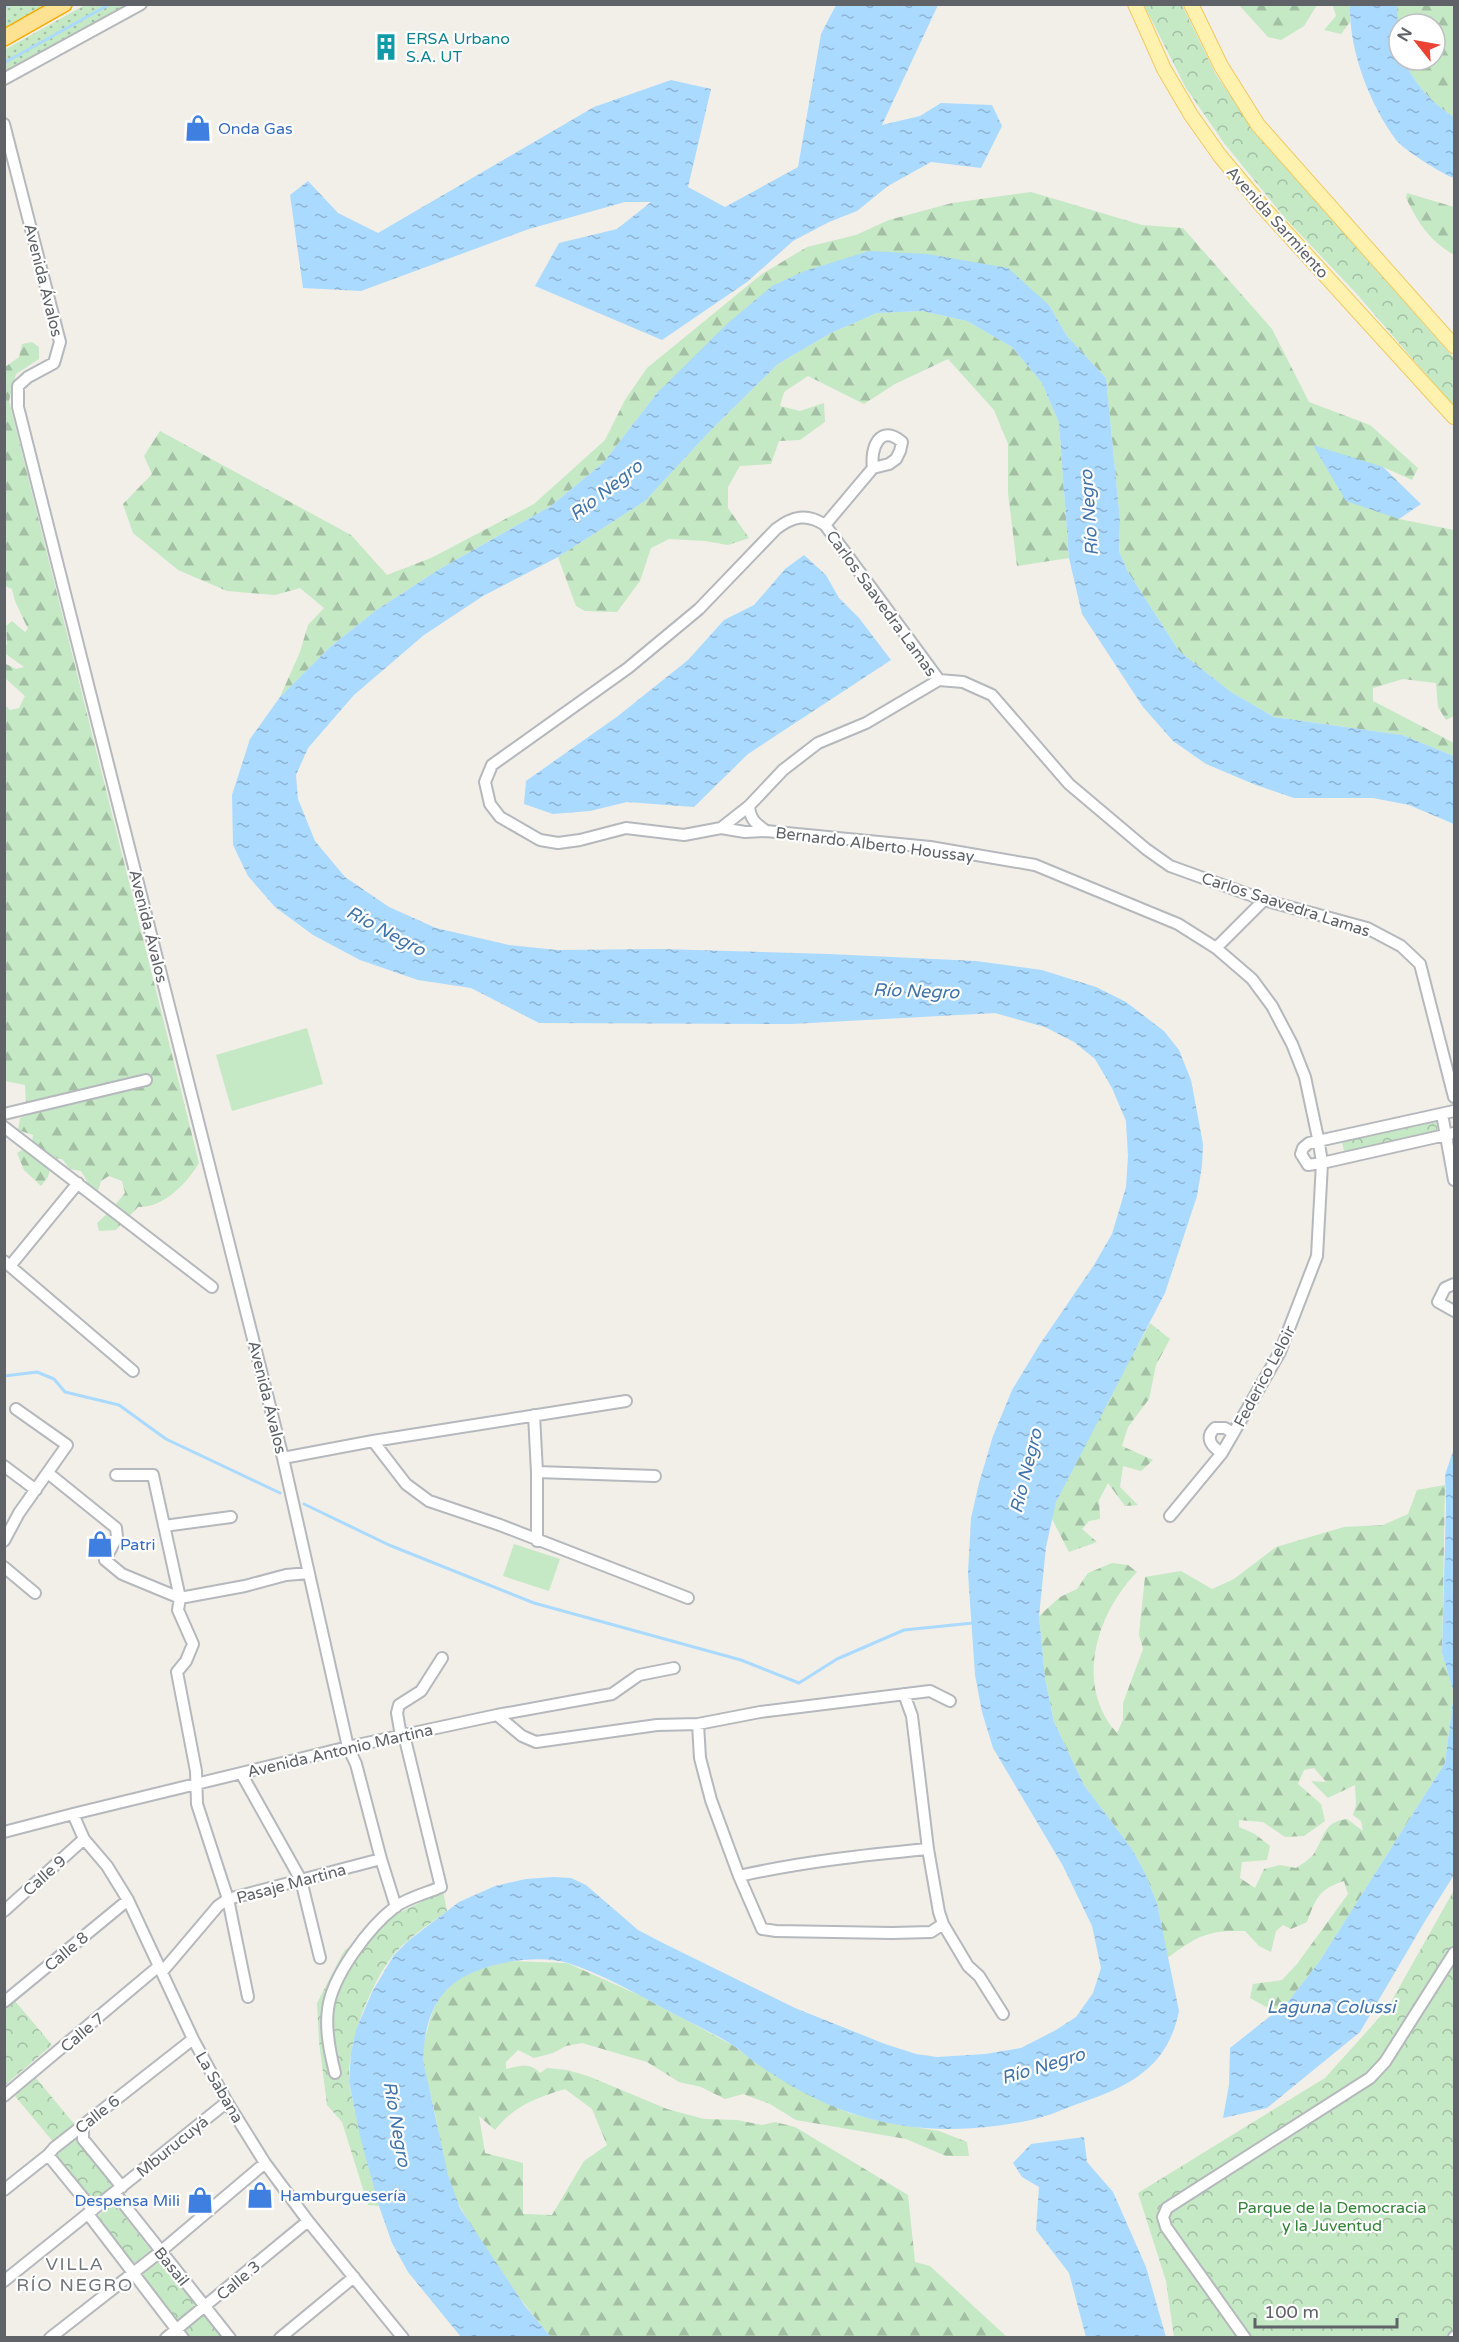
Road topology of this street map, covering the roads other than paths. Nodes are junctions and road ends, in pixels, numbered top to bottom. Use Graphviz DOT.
graph roads {
  1 [pos="64,4"];
  2 [pos="141,4"];
  3 [pos="1135,4"];
  4 [pos="1191,4"];
  5 [pos="4,38"];
  6 [pos="4,79"];
  7 [pos="4,124"];
  8 [pos="1455,346"];
  9 [pos="1455,417"];
  10 [pos="873,468"];
  11 [pos="825,525"];
  12 [pos="939,680"];
  13 [pos="492,765"];
  14 [pos="749,806"];
  15 [pos="721,828"];
  16 [pos="766,831"];
  17 [pos="1264,900"];
  18 [pos="1216,948"];
  19 [pos="146,1080"];
  20 [pos="1455,1098"];
  21 [pos="1455,1111"];
  22 [pos="4,1114"];
  23 [pos="1442,1114"];
  24 [pos="4,1127"];
  25 [pos="1450,1134"];
  26 [pos="1319,1143"];
  27 [pos="1322,1163"];
  28 [pos="1455,1180"];
  29 [pos="78,1183"];
  30 [pos="7,1264"];
  31 [pos="1455,1284"];
  32 [pos="212,1287"];
  33 [pos="1455,1311"];
  34 [pos="133,1371"];
  35 [pos="626,1401"];
  36 [pos="16,1409"];
  37 [pos="534,1415"];
  38 [pos="1233,1433"];
  39 [pos="373,1441"];
  40 [pos="1222,1453"];
  41 [pos="283,1458"];
  42 [pos="4,1466"];
  43 [pos="537,1472"];
  44 [pos="48,1473"];
  45 [pos="116,1475"];
  46 [pos="655,1476"];
  47 [pos="36,1490"];
  48 [pos="1170,1516"];
  49 [pos="231,1517"];
  50 [pos="164,1526"];
  51 [pos="4,1541"];
  52 [pos="537,1541"];
  53 [pos="4,1567"];
  54 [pos="309,1573"];
  55 [pos="35,1593"];
  56 [pos="180,1598"];
  57 [pos="688,1598"];
  58 [pos="442,1658"];
  59 [pos="674,1668"];
  60 [pos="904,1694"];
  61 [pos="950,1701"];
  62 [pos="497,1715"];
  63 [pos="698,1724"];
  64 [pos="403,1735"];
  65 [pos="348,1747"];
  66 [pos="241,1773"];
  67 [pos="196,1785"];
  68 [pos="73,1814"];
  69 [pos="4,1832"];
  70 [pos="84,1839"];
  71 [pos="928,1850"];
  72 [pos="381,1859"];
  73 [pos="739,1876"];
  74 [pos="301,1881"];
  75 [pos="228,1899"];
  76 [pos="128,1900"];
  77 [pos="396,1906"];
  78 [pos="4,1911"];
  79 [pos="943,1924"];
  80 [pos="1455,1953"];
  81 [pos="320,1958"];
  82 [pos="161,1969"];
  83 [pos="248,1997"];
  84 [pos="4,2002"];
  85 [pos="1003,2014"];
  86 [pos="193,2039"];
  87 [pos="334,2073"];
  88 [pos="4,2096"];
  89 [pos="227,2102"];
  90 [pos="83,2125"];
  91 [pos="48,2156"];
  92 [pos="265,2163"];
  93 [pos="4,2190"];
  94 [pos="118,2190"];
  95 [pos="90,2212"];
  96 [pos="308,2221"];
  97 [pos="160,2252"];
  98 [pos="133,2273"];
  99 [pos="354,2277"];
  100 [pos="4,2281"];
  101 [pos="206,2306"];
  102 [pos="179,2333"];
  103 [pos="398,2336"];
  104 [pos="50,2337"];
  105 [pos="166,2337"];
  106 [pos="230,2337"];
  107 [pos="280,2337"];
  108 [pos="1245,2337"];
  1 -- 5 [label="highway"];
  2 -- 6 [label="street"];
  3 -- 9 [label="main road, Avenida Sarmiento"];
  4 -- 8 [label="main road"];
  7 -- 41 [label="street, Avenida Ávalos"];
  10 -- 11 [label="street"];
  11 -- 12 [label="street, Carlos Saavedra Lamas"];
  11 -- 13 [label="street, Carlos Saavedra Lamas"];
  12 -- 14 [label="street"];
  12 -- 17 [label="street, Carlos Saavedra Lamas"];
  13 -- 15 [label="street, Bernardo Alberto Houssay"];
  14 -- 15 [label="street"];
  14 -- 16 [label="street"];
  15 -- 16 [label="street, Bernardo Alberto Houssay"];
  16 -- 18 [label="street, Bernardo Alberto Houssay"];
  17 -- 18 [label="street"];
  17 -- 20 [label="street, Carlos Saavedra Lamas"];
  18 -- 26 [label="street, Bernardo Alberto Houssay"];
  19 -- 22 [label="street"];
  21 -- 23 [label="street"];
  23 -- 25 [label="street"];
  23 -- 26 [label="street"];
  24 -- 29 [label="street"];
  25 -- 27 [label="street"];
  25 -- 28 [label="street"];
  26 -- 27 [label="street, Federico Leloir"];
  26 -- 27 [label="street"];
  27 -- 38 [label="street, Federico Leloir"];
  29 -- 30 [label="street"];
  29 -- 32 [label="street"];
  30 -- 34 [label="street"];
  31 -- 33 [label="street"];
  35 -- 37 [label="street"];
  36 -- 44 [label="street"];
  37 -- 39 [label="street"];
  37 -- 43 [label="street"];
  38 -- 40 [label="street, Federico Leloir"];
  38 -- 40 [label="street, Federico Leloir"];
  39 -- 41 [label="street"];
  39 -- 52 [label="street"];
  40 -- 48 [label="street, Federico Leloir"];
  41 -- 54 [label="street, Avenida Ávalos"];
  42 -- 47 [label="street"];
  43 -- 46 [label="street"];
  43 -- 52 [label="street"];
  44 -- 47 [label="street"];
  44 -- 56 [label="street"];
  45 -- 50 [label="street"];
  47 -- 51 [label="street"];
  49 -- 50 [label="street"];
  50 -- 56 [label="street"];
  52 -- 57 [label="street"];
  53 -- 55 [label="street"];
  54 -- 56 [label="street"];
  54 -- 65 [label="street, Avenida Ávalos"];
  56 -- 67 [label="street"];
  58 -- 64 [label="street"];
  59 -- 62 [label="street, Avenida Antonio Martina"];
  60 -- 61 [label="street"];
  60 -- 63 [label="street"];
  60 -- 71 [label="street"];
  62 -- 63 [label="street"];
  62 -- 64 [label="street, Avenida Antonio Martina"];
  63 -- 73 [label="street"];
  64 -- 65 [label="street, Avenida Antonio Martina"];
  64 -- 77 [label="street"];
  65 -- 66 [label="street, Avenida Antonio Martina"];
  65 -- 72 [label="street, Avenida Ávalos"];
  66 -- 67 [label="street, Avenida Antonio Martina"];
  66 -- 74 [label="street"];
  67 -- 68 [label="street, Avenida Antonio Martina"];
  67 -- 75 [label="street"];
  68 -- 69 [label="street, Avenida Antonio Martina"];
  68 -- 70 [label="street, La Sabana"];
  70 -- 76 [label="street, La Sabana"];
  70 -- 78 [label="street, Calle 9"];
  71 -- 73 [label="street"];
  71 -- 79 [label="street"];
  72 -- 74 [label="street, Pasaje Martina"];
  72 -- 77 [label="street, Avenida Ávalos"];
  73 -- 79 [label="street"];
  74 -- 75 [label="street, Pasaje Martina"];
  74 -- 81 [label="street"];
  75 -- 82 [label="street, Pasaje Martina"];
  75 -- 83 [label="street"];
  76 -- 82 [label="street, La Sabana"];
  76 -- 84 [label="street, Calle 8"];
  77 -- 87 [label="street"];
  79 -- 85 [label="street"];
  80 -- 108 [label="street"];
  82 -- 86 [label="street, La Sabana"];
  82 -- 88 [label="street, Calle 7"];
  86 -- 89 [label="street, La Sabana"];
  86 -- 90 [label="street, Calle 6"];
  89 -- 92 [label="street, La Sabana"];
  89 -- 94 [label="street, Mburucuyá"];
  90 -- 91 [label="street, Calle 6"];
  90 -- 94 [label="street, Basail"];
  91 -- 93 [label="street, Calle 6"];
  91 -- 95 [label="street"];
  92 -- 96 [label="street, La Sabana"];
  92 -- 97 [label="street"];
  94 -- 95 [label="street, Mburucuyá"];
  94 -- 97 [label="street, Basail"];
  95 -- 98 [label="street"];
  95 -- 100 [label="street, Mburucuyá"];
  96 -- 99 [label="street, La Sabana"];
  96 -- 101 [label="street, Calle 3"];
  97 -- 98 [label="street"];
  97 -- 101 [label="street, Basail"];
  98 -- 102 [label="street"];
  98 -- 104 [label="street"];
  99 -- 103 [label="street, La Sabana"];
  99 -- 107 [label="street"];
  101 -- 102 [label="street, Calle 3"];
  101 -- 106 [label="street, Basail"];
  102 -- 105 [label="street, Calle 3"];
}
